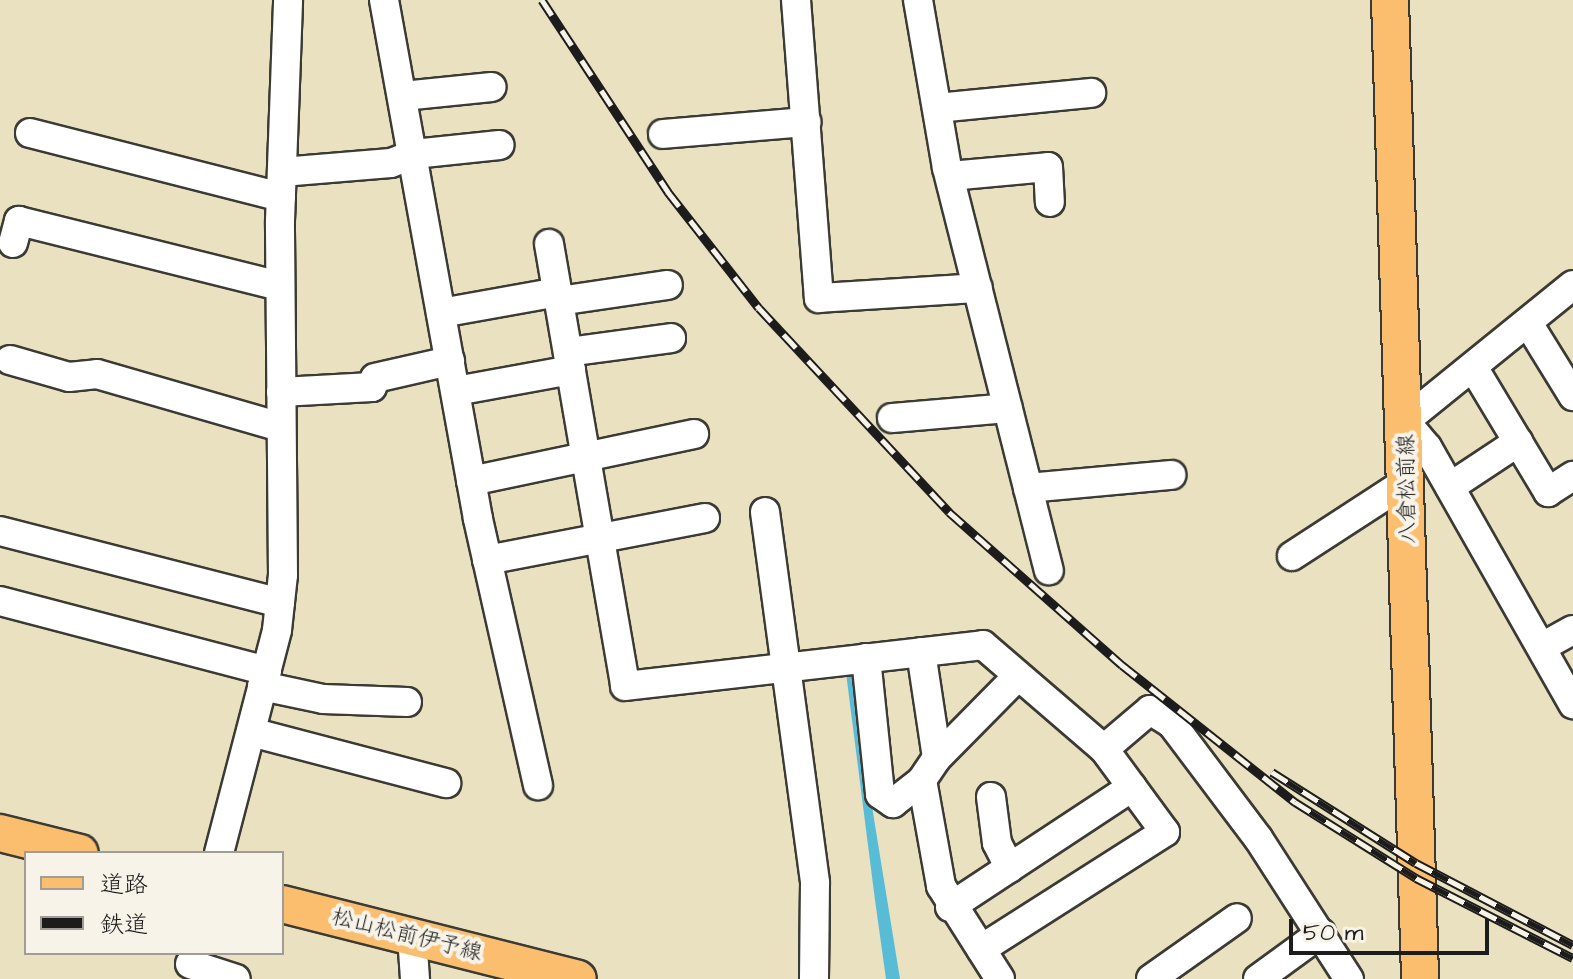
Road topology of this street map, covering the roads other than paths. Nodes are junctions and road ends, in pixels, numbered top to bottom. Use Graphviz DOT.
graph roads {
  1 [pos="288,0"];
  2 [pos="384,0"];
  3 [pos="796,0"];
  4 [pos="918,0"];
  5 [pos="1390,0"];
  6 [pos="492,87"];
  7 [pos="1091,93"];
  8 [pos="403,96"];
  9 [pos="937,108"];
  10 [pos="806,122"];
  11 [pos="30,133"];
  12 [pos="663,134"];
  13 [pos="500,145"];
  14 [pos="414,154"];
  15 [pos="950,176"];
  16 [pos="281,184"];
  17 [pos="1050,202"];
  18 [pos="13,243"];
  19 [pos="549,244"];
  20 [pos="668,285"];
  21 [pos="1573,285"];
  22 [pos="280,286"];
  23 [pos="978,288"];
  24 [pos="558,296"];
  25 [pos="441,313"];
  26 [pos="1528,323"];
  27 [pos="671,338"];
  28 [pos="10,360"];
  29 [pos="450,361"];
  30 [pos="569,361"];
  31 [pos="1473,367"];
  32 [pos="456,391"];
  33 [pos="281,392"];
  34 [pos="1573,396"];
  35 [pos="1008,408"];
  36 [pos="892,418"];
  37 [pos="1405,421"];
  38 [pos="281,427"];
  39 [pos="694,434"];
  40 [pos="1518,442"];
  41 [pos="586,458"];
  42 [pos="1171,475"];
  43 [pos="1573,476"];
  44 [pos="471,481"];
  45 [pos="1406,482"];
  46 [pos="1450,487"];
  47 [pos="1028,488"];
  48 [pos="765,512"];
  49 [pos="705,518"];
  50 [pos="0,531"];
  51 [pos="599,540"];
  52 [pos="1292,556"];
  53 [pos="487,560"];
  54 [pos="1049,570"];
  55 [pos="0,601"];
  56 [pos="280,603"];
  57 [pos="1573,630"];
  58 [pos="1542,647"];
  59 [pos="921,652"];
  60 [pos="866,658"];
  61 [pos="787,667"];
  62 [pos="1018,676"];
  63 [pos="264,678"];
  64 [pos="407,702"];
  65 [pos="1573,704"];
  66 [pos="251,732"];
  67 [pos="1104,749"];
  68 [pos="929,769"];
  69 [pos="446,783"];
  70 [pos="538,785"];
  71 [pos="1132,787"];
  72 [pos="991,797"];
  73 [pos="0,833"];
  74 [pos="72,851"];
  75 [pos="220,851"];
  76 [pos="1010,868"];
  77 [pos="284,904"];
  78 [pos="950,907"];
  79 [pos="1237,918"];
  80 [pos="1321,933"];
  81 [pos="412,936"];
  82 [pos="981,949"];
  83 [pos="190,965"];
  84 [pos="1423,978"];
  85 [pos="236,979"];
  86 [pos="415,979"];
  87 [pos="578,979"];
  88 [pos="814,979"];
  89 [pos="1000,979"];
  90 [pos="1151,979"];
  91 [pos="1258,979"];
  92 [pos="1349,979"];
  1 -- 16 [label="street"];
  2 -- 8 [label="street"];
  3 -- 10 [label="street"];
  4 -- 9 [label="street"];
  5 -- 37 [label="main road, 八倉松前線"];
  6 -- 8 [label="street"];
  7 -- 9 [label="street"];
  8 -- 14 [label="street"];
  9 -- 15 [label="street"];
  10 -- 12 [label="street"];
  10 -- 23 [label="street"];
  11 -- 16 [label="street"];
  13 -- 14 [label="street"];
  14 -- 16 [label="street"];
  14 -- 25 [label="street"];
  15 -- 17 [label="street"];
  15 -- 23 [label="street"];
  16 -- 22 [label="street"];
  18 -- 22 [label="street"];
  19 -- 24 [label="street"];
  20 -- 24 [label="street"];
  21 -- 26 [label="street"];
  22 -- 33 [label="street"];
  23 -- 35 [label="street"];
  24 -- 25 [label="street"];
  24 -- 30 [label="street"];
  25 -- 29 [label="street"];
  26 -- 31 [label="street"];
  26 -- 34 [label="street"];
  27 -- 30 [label="street"];
  28 -- 38 [label="street"];
  29 -- 32 [label="street"];
  29 -- 33 [label="street"];
  30 -- 32 [label="street"];
  30 -- 41 [label="street"];
  31 -- 37 [label="street"];
  31 -- 40 [label="street"];
  32 -- 44 [label="street"];
  33 -- 38 [label="street"];
  35 -- 36 [label="street"];
  35 -- 47 [label="street"];
  37 -- 45 [label="main road, 八倉松前線"];
  37 -- 46 [label="street"];
  38 -- 56 [label="street"];
  39 -- 41 [label="street"];
  40 -- 43 [label="street"];
  40 -- 46 [label="street"];
  41 -- 44 [label="street"];
  41 -- 51 [label="street"];
  42 -- 47 [label="street"];
  44 -- 53 [label="street"];
  45 -- 52 [label="street"];
  45 -- 84 [label="main road, 八倉松前線"];
  46 -- 58 [label="street"];
  47 -- 54 [label="street"];
  48 -- 61 [label="street"];
  49 -- 51 [label="street"];
  50 -- 56 [label="street"];
  51 -- 53 [label="street"];
  51 -- 61 [label="street"];
  53 -- 70 [label="street"];
  55 -- 63 [label="street"];
  56 -- 63 [label="street"];
  57 -- 58 [label="street"];
  58 -- 65 [label="street"];
  59 -- 60 [label="street"];
  59 -- 62 [label="street"];
  59 -- 68 [label="street"];
  60 -- 61 [label="street"];
  60 -- 68 [label="street"];
  61 -- 88 [label="street"];
  62 -- 67 [label="street"];
  62 -- 68 [label="street"];
  63 -- 64 [label="street"];
  63 -- 66 [label="street"];
  66 -- 69 [label="street"];
  66 -- 75 [label="street"];
  67 -- 71 [label="street"];
  67 -- 80 [label="street"];
  68 -- 78 [label="street"];
  71 -- 76 [label="street"];
  71 -- 82 [label="street"];
  72 -- 76 [label="street"];
  73 -- 74 [label="main road"];
  76 -- 78 [label="street"];
  77 -- 81 [label="main road, 松山松前伊予線"];
  78 -- 82 [label="street"];
  79 -- 90 [label="street"];
  80 -- 91 [label="street"];
  80 -- 92 [label="street"];
  81 -- 86 [label="street"];
  81 -- 87 [label="main road, 松山松前伊予線"];
  82 -- 89 [label="street"];
  83 -- 85 [label="street"];
}
